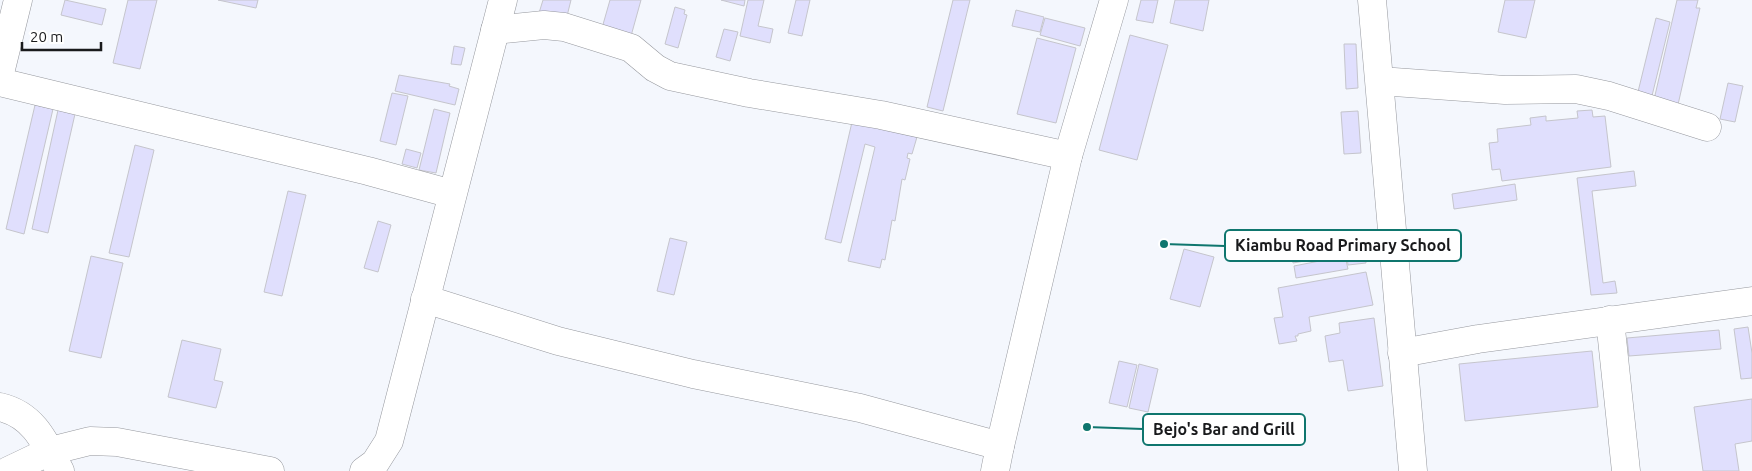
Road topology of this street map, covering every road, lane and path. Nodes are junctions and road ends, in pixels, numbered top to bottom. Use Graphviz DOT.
graph roads {
  1 [pos="18,0"];
  2 [pos="503,0"];
  3 [pos="1114,0"];
  4 [pos="1372,0"];
  5 [pos="495,30"];
  6 [pos="0,73"];
  7 [pos="1380,80"];
  8 [pos="0,82"];
  9 [pos="1707,127"];
  10 [pos="1068,156"];
  11 [pos="452,194"];
  12 [pos="425,299"];
  13 [pos="1752,301"];
  14 [pos="1610,320"];
  15 [pos="1402,352"];
  16 [pos="0,407"];
  17 [pos="998,458"];
  18 [pos="55,461"];
  19 [pos="8,471"];
  20 [pos="270,471"];
  21 [pos="364,471"];
  22 [pos="1409,471"];
  23 [pos="1626,471"];
  1 -- 6 [label="street"];
  2 -- 5 [label="street"];
  3 -- 10 [label="street"];
  4 -- 7 [label="street"];
  5 -- 10 [label="street"];
  5 -- 11 [label="street"];
  7 -- 9 [label="street"];
  7 -- 15 [label="street"];
  8 -- 11 [label="street"];
  10 -- 17 [label="street"];
  11 -- 12 [label="street"];
  12 -- 17 [label="street"];
  12 -- 21 [label="street"];
  13 -- 14 [label="street"];
  14 -- 15 [label="street"];
  14 -- 23 [label="street"];
  15 -- 22 [label="street"];
  16 -- 18 [label="street"];
  18 -- 19 [label="street"];
  18 -- 20 [label="street"];
}
